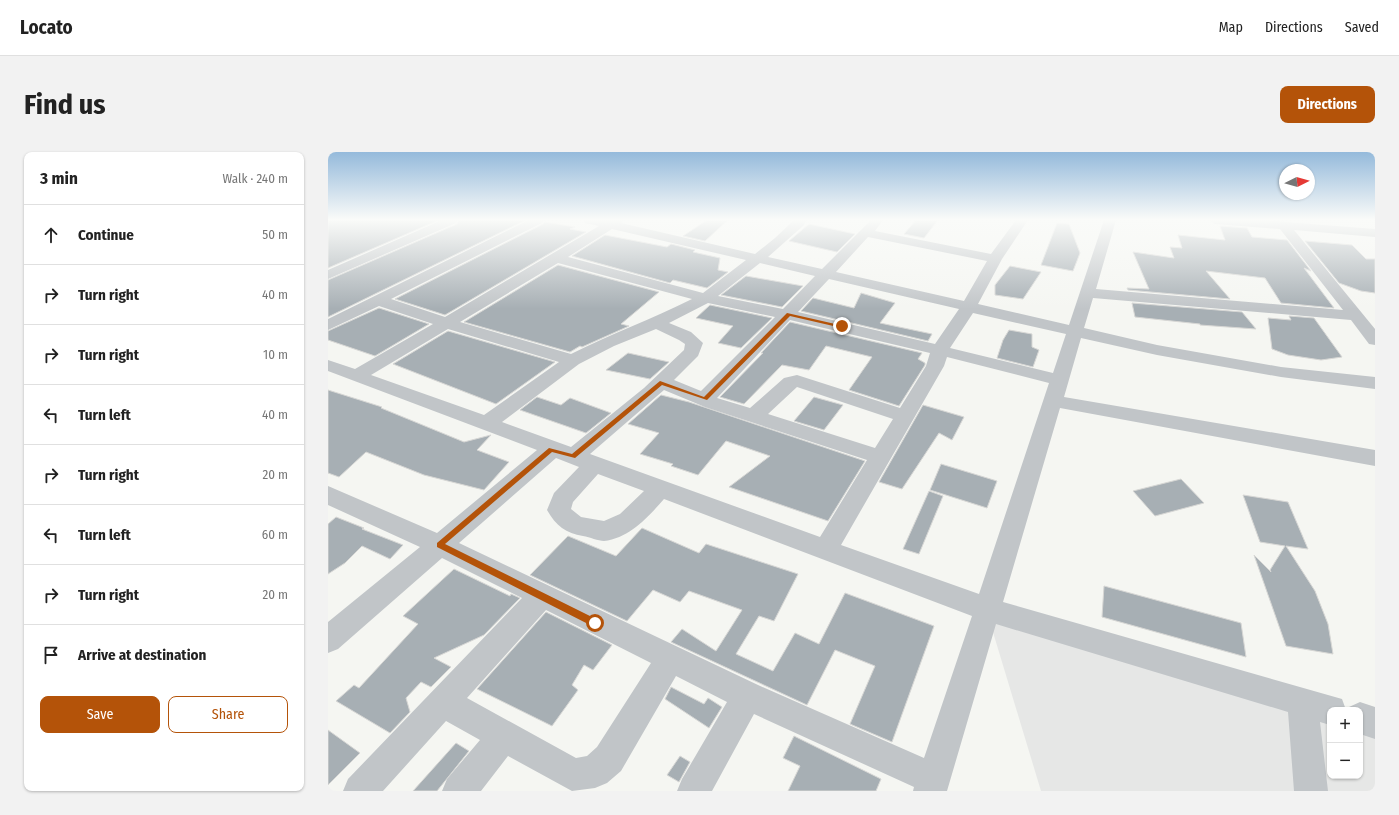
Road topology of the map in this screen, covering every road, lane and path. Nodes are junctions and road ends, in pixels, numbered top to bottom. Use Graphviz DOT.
graph roads {
  1 [pos="384,250"];
  2 [pos="478,250"];
  3 [pos="570,250"];
  4 [pos="724,250"];
  5 [pos="768,250"];
  6 [pos="848,250"];
  7 [pos="962,250"];
  8 [pos="1001,250"];
  9 [pos="1101,250"];
  10 [pos="1303,250"];
  11 [pos="557,258"];
  12 [pos="756,258"];
  13 [pos="995,259"];
  14 [pos="328,274"];
  15 [pos="828,274"];
  16 [pos="1088,294"];
  17 [pos="706,298"];
  18 [pos="378,300"];
  19 [pos="969,306"];
  20 [pos="788,314"];
  21 [pos="1357,316"];
  22 [pos="445,323"];
  23 [pos="656,323"];
  24 [pos="328,325"];
  25 [pos="1076,330"];
  26 [pos="1375,340"];
  27 [pos="940,350"];
  28 [pos="573,360"];
  29 [pos="328,365"];
  30 [pos="356,376"];
  31 [pos="662,382"];
  32 [pos="1375,383"];
  33 [pos="1057,391"];
  34 [pos="705,399"];
  35 [pos="754,416"];
  36 [pos="905,416"];
  37 [pos="485,424"];
  38 [pos="562,453"];
  39 [pos="881,457"];
  40 [pos="1375,458"];
  41 [pos="594,465"];
  42 [pos="659,489"];
  43 [pos="332,502"];
  44 [pos="440,545"];
  45 [pos="825,550"];
  46 [pos="542,596"];
  47 [pos="986,610"];
  48 [pos="328,640"];
  49 [pos="670,659"];
  50 [pos="747,696"];
  51 [pos="443,702"];
  52 [pos="1317,706"];
  53 [pos="1363,719"];
  54 [pos="1375,723"];
  55 [pos="504,736"];
  56 [pos="932,785"];
  57 [pos="360,791"];
  58 [pos="459,791"];
  59 [pos="694,791"];
  60 [pos="1311,791"];
  1 -- 14 [label="street"];
  2 -- 18 [label="street"];
  3 -- 11 [label="street"];
  4 -- 12 [label="street"];
  5 -- 12 [label="street"];
  6 -- 15 [label="street"];
  7 -- 13 [label="street"];
  8 -- 13 [label="street"];
  9 -- 16 [label="street"];
  10 -- 21 [label="street"];
  11 -- 17 [label="street"];
  11 -- 22 [label="street"];
  12 -- 15 [label="street"];
  12 -- 17 [label="street"];
  13 -- 19 [label="street"];
  15 -- 19 [label="street"];
  15 -- 20 [label="street"];
  16 -- 21 [label="street"];
  16 -- 25 [label="street"];
  17 -- 20 [label="street"];
  17 -- 23 [label="street"];
  18 -- 22 [label="street"];
  18 -- 24 [label="street"];
  19 -- 25 [label="street"];
  19 -- 27 [label="street"];
  20 -- 27 [label="street"];
  20 -- 34 [label="street"];
  21 -- 26 [label="street"];
  22 -- 28 [label="street"];
  22 -- 30 [label="street"];
  23 -- 28 [label="street"];
  23 -- 31 [label="street"];
  25 -- 32 [label="street"];
  25 -- 33 [label="street"];
  27 -- 33 [label="street"];
  27 -- 36 [label="street"];
  28 -- 37 [label="street"];
  29 -- 30 [label="street"];
  30 -- 37 [label="street"];
  31 -- 34 [label="street"];
  31 -- 38 [label="street"];
  33 -- 40 [label="street"];
  33 -- 47 [label="street"];
  34 -- 35 [label="street"];
  35 -- 36 [label="street"];
  35 -- 39 [label="street"];
  36 -- 39 [label="street"];
  37 -- 38 [label="street"];
  38 -- 41 [label="street"];
  38 -- 44 [label="street"];
  39 -- 45 [label="street"];
  41 -- 42 [label="street"];
  41 -- 42 [label="street"];
  42 -- 45 [label="street"];
  43 -- 44 [label="street"];
  44 -- 46 [label="street"];
  44 -- 48 [label="street"];
  45 -- 47 [label="street"];
  46 -- 49 [label="street"];
  46 -- 51 [label="street"];
  47 -- 52 [label="street"];
  47 -- 56 [label="street"];
  49 -- 50 [label="street"];
  49 -- 55 [label="street"];
  50 -- 56 [label="street"];
  50 -- 59 [label="street"];
  51 -- 55 [label="street"];
  51 -- 57 [label="street"];
  52 -- 60 [label="street"];
  53 -- 54 [label="street"];
  55 -- 58 [label="street"];
}
